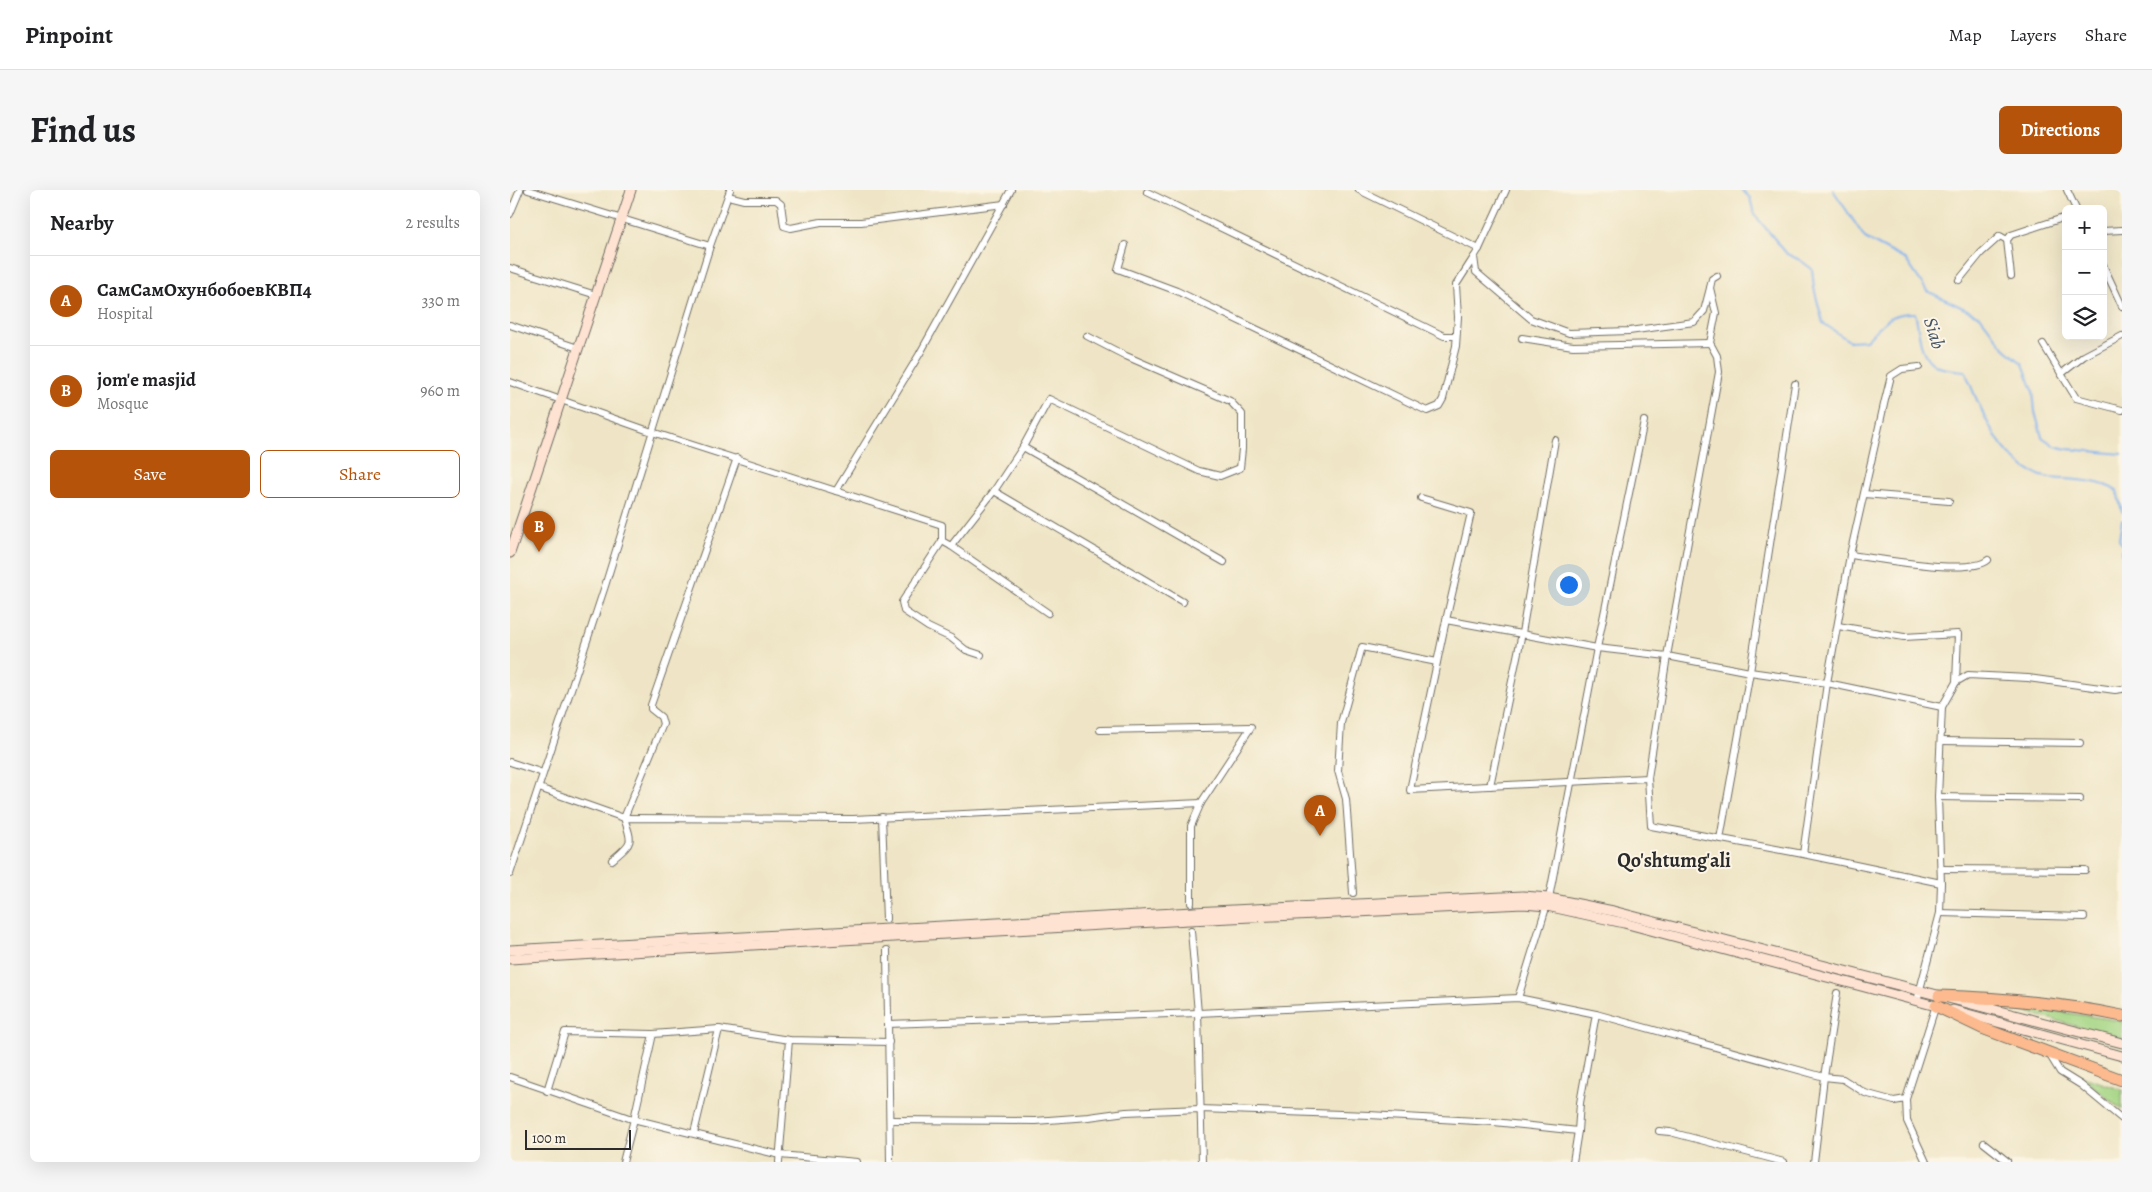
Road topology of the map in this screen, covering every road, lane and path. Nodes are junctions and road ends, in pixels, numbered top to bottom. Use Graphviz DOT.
graph roads {
  1 [pos="520,190"];
  2 [pos="528,190"];
  3 [pos="631,190"];
  4 [pos="1011,190"];
  5 [pos="1360,190"];
  6 [pos="1506,190"];
  7 [pos="2067,190"];
  8 [pos="1147,192"];
  9 [pos="729,193"];
  10 [pos="1004,204"];
  11 [pos="2074,205"];
  12 [pos="510,214"];
  13 [pos="2062,219"];
  14 [pos="621,220"];
  15 [pos="2122,230"];
  16 [pos="2107,232"];
  17 [pos="2007,240"];
  18 [pos="1125,245"];
  19 [pos="710,246"];
  20 [pos="1479,249"];
  21 [pos="1474,257"];
  22 [pos="510,268"];
  23 [pos="2107,274"];
  24 [pos="1718,276"];
  25 [pos="2011,276"];
  26 [pos="1959,280"];
  27 [pos="1710,288"];
  28 [pos="596,295"];
  29 [pos="2122,306"];
  30 [pos="510,325"];
  31 [pos="1087,336"];
  32 [pos="1456,336"];
  33 [pos="2122,336"];
  34 [pos="1522,338"];
  35 [pos="1710,343"];
  36 [pos="2043,344"];
  37 [pos="578,348"];
  38 [pos="1919,367"];
  39 [pos="2061,374"];
  40 [pos="510,382"];
  41 [pos="1795,384"];
  42 [pos="560,399"];
  43 [pos="2122,410"];
  44 [pos="1644,421"];
  45 [pos="652,432"];
  46 [pos="1555,440"];
  47 [pos="1023,447"];
  48 [pos="737,458"];
  49 [pos="836,491"];
  50 [pos="994,491"];
  51 [pos="1864,494"];
  52 [pos="1421,498"];
  53 [pos="1950,501"];
  54 [pos="942,541"];
  55 [pos="951,546"];
  56 [pos="510,553"];
  57 [pos="1850,555"];
  58 [pos="1988,560"];
  59 [pos="1224,562"];
  60 [pos="1183,602"];
  61 [pos="1048,613"];
  62 [pos="1446,620"];
  63 [pos="1838,626"];
  64 [pos="1522,633"];
  65 [pos="1597,648"];
  66 [pos="981,655"];
  67 [pos="1667,656"];
  68 [pos="1437,662"];
  69 [pos="1750,672"];
  70 [pos="1956,682"];
  71 [pos="1827,683"];
  72 [pos="2122,689"];
  73 [pos="1942,707"];
  74 [pos="1100,730"];
  75 [pos="1942,741"];
  76 [pos="2080,743"];
  77 [pos="510,762"];
  78 [pos="543,772"];
  79 [pos="1648,778"];
  80 [pos="1572,782"];
  81 [pos="1490,786"];
  82 [pos="538,788"];
  83 [pos="1938,797"];
  84 [pos="2080,799"];
  85 [pos="1201,803"];
  86 [pos="882,817"];
  87 [pos="624,818"];
  88 [pos="1720,839"];
  89 [pos="1803,854"];
  90 [pos="612,860"];
  91 [pos="1941,869"];
  92 [pos="2085,870"];
  93 [pos="510,874"];
  94 [pos="1941,883"];
  95 [pos="1353,893"];
  96 [pos="1548,902"];
  97 [pos="1191,903"];
  98 [pos="1940,913"];
  99 [pos="886,918"];
  100 [pos="2084,918"];
  101 [pos="1191,931"];
  102 [pos="510,950"];
  103 [pos="887,950"];
  104 [pos="510,959"];
  105 [pos="1837,993"];
  106 [pos="1918,996"];
  107 [pos="1518,998"];
  108 [pos="1938,1001"];
  109 [pos="1198,1013"];
  110 [pos="1596,1014"];
  111 [pos="2122,1016"];
  112 [pos="888,1024"];
  113 [pos="719,1029"];
  114 [pos="653,1034"];
  115 [pos="789,1040"];
  116 [pos="889,1042"];
  117 [pos="2122,1043"];
  118 [pos="2048,1053"];
  119 [pos="2122,1056"];
  120 [pos="1824,1076"];
  121 [pos="510,1078"];
  122 [pos="2122,1080"];
  123 [pos="547,1091"];
  124 [pos="1906,1099"];
  125 [pos="1200,1109"];
  126 [pos="634,1119"];
  127 [pos="2122,1119"];
  128 [pos="890,1120"];
  129 [pos="1578,1131"];
  130 [pos="1659,1131"];
  131 [pos="694,1133"];
  132 [pos="1984,1143"];
  133 [pos="779,1159"];
  134 [pos="623,1162"];
  135 [pos="857,1162"];
  136 [pos="890,1162"];
  137 [pos="1202,1162"];
  138 [pos="1572,1162"];
  139 [pos="1784,1162"];
  140 [pos="1814,1162"];
  141 [pos="1926,1162"];
  142 [pos="2007,1162"];
  1 -- 12 [label="street"];
  2 -- 14 [label="street"];
  3 -- 14 [label="main road"];
  4 -- 10 [label="street"];
  5 -- 20 [label="street"];
  6 -- 20 [label="street"];
  7 -- 11 [label="street"];
  8 -- 32 [label="street"];
  9 -- 10 [label="street"];
  9 -- 19 [label="street"];
  10 -- 49 [label="street"];
  13 -- 17 [label="street"];
  14 -- 19 [label="street"];
  14 -- 28 [label="main road"];
  15 -- 16 [label="street"];
  17 -- 25 [label="street"];
  17 -- 26 [label="street"];
  18 -- 32 [label="street"];
  19 -- 45 [label="street"];
  20 -- 21 [label="street"];
  21 -- 27 [label="street"];
  21 -- 32 [label="street"];
  22 -- 28 [label="street"];
  23 -- 29 [label="street"];
  24 -- 27 [label="street"];
  27 -- 35 [label="street"];
  28 -- 37 [label="main road"];
  30 -- 37 [label="street"];
  31 -- 47 [label="street"];
  33 -- 39 [label="street"];
  34 -- 35 [label="street"];
  35 -- 67 [label="street"];
  36 -- 39 [label="street"];
  37 -- 42 [label="main road"];
  38 -- 51 [label="street"];
  39 -- 43 [label="street"];
  40 -- 42 [label="street"];
  41 -- 69 [label="street"];
  42 -- 45 [label="street"];
  42 -- 56 [label="main road"];
  44 -- 65 [label="street"];
  45 -- 48 [label="street"];
  45 -- 78 [label="street"];
  46 -- 64 [label="street"];
  47 -- 50 [label="street"];
  47 -- 59 [label="street"];
  48 -- 49 [label="street"];
  48 -- 87 [label="street"];
  49 -- 54 [label="street"];
  50 -- 55 [label="street"];
  50 -- 60 [label="street"];
  51 -- 53 [label="street"];
  51 -- 57 [label="street"];
  52 -- 62 [label="street"];
  54 -- 55 [label="street"];
  54 -- 66 [label="street"];
  55 -- 61 [label="street"];
  57 -- 58 [label="street"];
  57 -- 63 [label="street"];
  62 -- 64 [label="street"];
  62 -- 68 [label="street"];
  63 -- 70 [label="street"];
  63 -- 71 [label="street"];
  64 -- 65 [label="street"];
  64 -- 81 [label="street"];
  65 -- 67 [label="street"];
  65 -- 80 [label="street"];
  67 -- 69 [label="street"];
  67 -- 79 [label="street"];
  68 -- 81 [label="street"];
  68 -- 95 [label="street"];
  69 -- 71 [label="street"];
  69 -- 88 [label="street"];
  70 -- 72 [label="street"];
  70 -- 73 [label="street"];
  71 -- 73 [label="street"];
  71 -- 89 [label="street"];
  73 -- 75 [label="street"];
  74 -- 85 [label="street"];
  75 -- 76 [label="street"];
  75 -- 83 [label="street"];
  77 -- 78 [label="street"];
  78 -- 82 [label="street"];
  79 -- 80 [label="street"];
  79 -- 88 [label="street"];
  80 -- 81 [label="street"];
  80 -- 96 [label="street"];
  82 -- 87 [label="street"];
  82 -- 93 [label="street"];
  83 -- 84 [label="street"];
  83 -- 91 [label="street"];
  85 -- 86 [label="street"];
  85 -- 97 [label="street"];
  86 -- 87 [label="street"];
  86 -- 99 [label="street"];
  87 -- 90 [label="street"];
  88 -- 89 [label="street"];
  89 -- 94 [label="street"];
  91 -- 92 [label="street"];
  91 -- 94 [label="street"];
  94 -- 98 [label="street"];
  96 -- 102 [label="main road"];
  96 -- 104 [label="main road"];
  96 -- 106 [label="main road"];
  96 -- 107 [label="street"];
  98 -- 100 [label="street"];
  98 -- 106 [label="street"];
  101 -- 109 [label="street"];
  103 -- 112 [label="street"];
  105 -- 120 [label="street"];
  106 -- 108 [label="main road"];
  107 -- 109 [label="street"];
  107 -- 110 [label="street"];
  108 -- 111 [label="highway"];
  108 -- 117 [label="main road"];
  108 -- 118 [label="highway"];
  108 -- 119 [label="main road"];
  108 -- 124 [label="street"];
  109 -- 112 [label="street"];
  109 -- 125 [label="street"];
  110 -- 120 [label="street"];
  110 -- 129 [label="street"];
  112 -- 116 [label="street"];
  113 -- 114 [label="street"];
  113 -- 115 [label="street"];
  113 -- 131 [label="street"];
  114 -- 123 [label="street"];
  114 -- 126 [label="street"];
  115 -- 116 [label="street"];
  115 -- 133 [label="street"];
  116 -- 128 [label="street"];
  118 -- 122 [label="highway"];
  118 -- 127 [label="street"];
  120 -- 124 [label="street"];
  120 -- 140 [label="street"];
  121 -- 123 [label="street"];
  123 -- 126 [label="street"];
  124 -- 141 [label="street"];
  125 -- 128 [label="street"];
  125 -- 129 [label="street"];
  125 -- 137 [label="street"];
  126 -- 131 [label="street"];
  126 -- 134 [label="street"];
  128 -- 136 [label="street"];
  129 -- 138 [label="street"];
  130 -- 139 [label="street"];
  131 -- 133 [label="street"];
  132 -- 142 [label="street"];
  133 -- 135 [label="street"];
}
